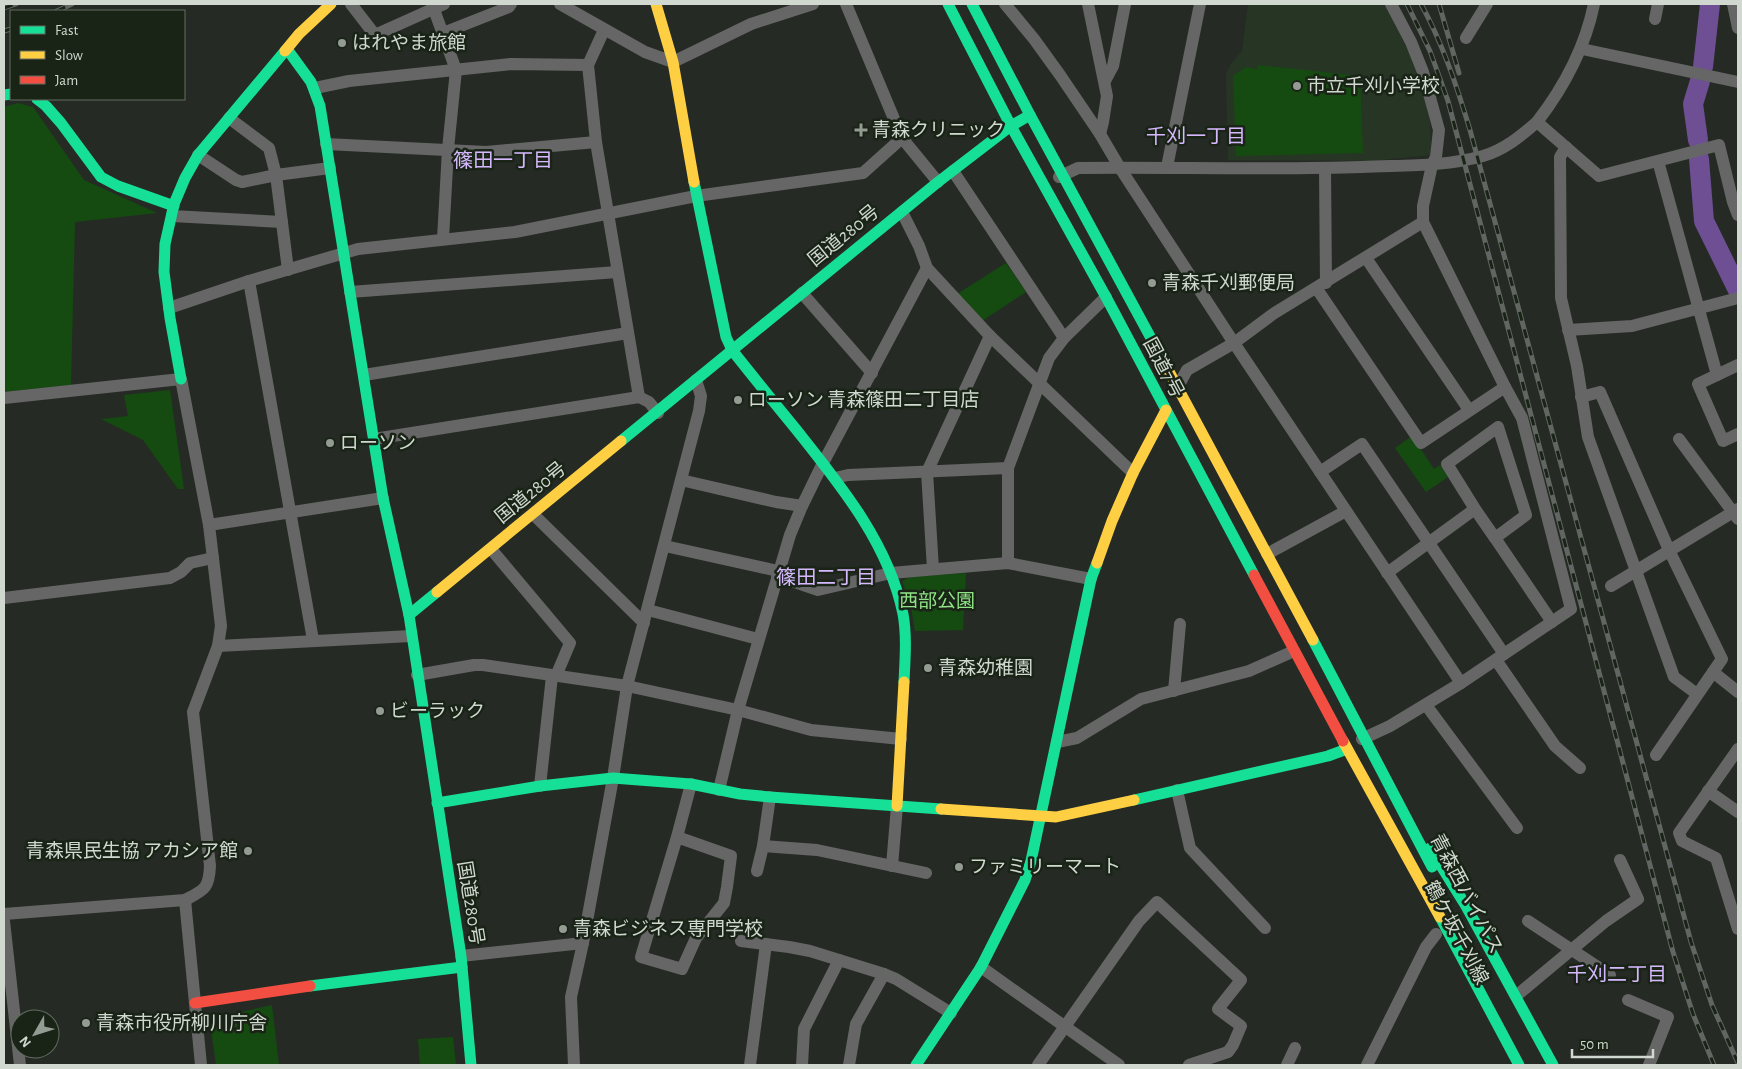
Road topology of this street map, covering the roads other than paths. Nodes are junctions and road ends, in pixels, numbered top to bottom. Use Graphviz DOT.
graph roads {
  1 [pos="331,4"];
  2 [pos="352,4"];
  3 [pos="511,4"];
  4 [pos="560,4"];
  5 [pos="656,4"];
  6 [pos="813,4"];
  7 [pos="846,4"];
  8 [pos="948,4"];
  9 [pos="972,4"];
  10 [pos="1005,4"];
  11 [pos="1088,4"];
  12 [pos="1124,4"];
  13 [pos="1200,4"];
  14 [pos="1391,4"];
  15 [pos="1487,4"];
  16 [pos="1594,4"];
  17 [pos="1658,4"];
  18 [pos="1733,4"];
  19 [pos="437,5"];
  20 [pos="1655,19"];
  21 [pos="1738,28"];
  22 [pos="604,30"];
  23 [pos="443,33"];
  24 [pos="1466,38"];
  25 [pos="287,49"];
  26 [pos="1582,49"];
  27 [pos="674,62"];
  28 [pos="588,65"];
  29 [pos="456,70"];
  30 [pos="1105,81"];
  31 [pos="1738,82"];
  32 [pos="315,88"];
  33 [pos="38,100"];
  34 [pos="1030,115"];
  35 [pos="229,118"];
  36 [pos="1537,122"];
  37 [pos="1011,126"];
  38 [pos="1100,134"];
  39 [pos="902,138"];
  40 [pos="596,142"];
  41 [pos="326,144"];
  42 [pos="1566,147"];
  43 [pos="448,149"];
  44 [pos="198,155"];
  45 [pos="1658,161"];
  46 [pos="1432,165"];
  47 [pos="1167,167"];
  48 [pos="330,168"];
  49 [pos="1120,168"];
  50 [pos="1325,168"];
  51 [pos="953,171"];
  52 [pos="276,175"];
  53 [pos="1063,175"];
  54 [pos="938,182"];
  55 [pos="1044,186"];
  56 [pos="696,196"];
  57 [pos="1736,200"];
  58 [pos="173,211"];
  59 [pos="902,212"];
  60 [pos="607,213"];
  61 [pos="1738,214"];
  62 [pos="282,222"];
  63 [pos="1423,222"];
  64 [pos="443,240"];
  65 [pos="344,252"];
  66 [pos="1366,258"];
  67 [pos="927,268"];
  68 [pos="288,270"];
  69 [pos="617,272"];
  70 [pos="249,281"];
  71 [pos="1322,286"];
  72 [pos="350,292"];
  73 [pos="802,293"];
  74 [pos="1106,297"];
  75 [pos="1738,298"];
  76 [pos="169,308"];
  77 [pos="1698,310"];
  78 [pos="1568,330"];
  79 [pos="628,332"];
  80 [pos="990,336"];
  81 [pos="1064,338"];
  82 [pos="1234,343"];
  83 [pos="732,350"];
  84 [pos="1738,365"];
  85 [pos="872,373"];
  86 [pos="364,375"];
  87 [pos="1717,375"];
  88 [pos="181,379"];
  89 [pos="696,380"];
  90 [pos="1040,385"];
  91 [pos="1178,387"];
  92 [pos="1504,387"];
  93 [pos="639,397"];
  94 [pos="1581,397"];
  95 [pos="4,398"];
  96 [pos="1166,410"];
  97 [pos="1469,410"];
  98 [pos="658,413"];
  99 [pos="1738,434"];
  100 [pos="374,439"];
  101 [pos="1679,439"];
  102 [pos="823,463"];
  103 [pos="1008,468"];
  104 [pos="927,472"];
  105 [pos="1320,472"];
  106 [pos="1133,473"];
  107 [pos="836,478"];
  108 [pos="681,480"];
  109 [pos="384,498"];
  110 [pos="802,506"];
  111 [pos="1475,509"];
  112 [pos="290,511"];
  113 [pos="1346,511"];
  114 [pos="1737,513"];
  115 [pos="533,514"];
  116 [pos="209,525"];
  117 [pos="1495,538"];
  118 [pos="1430,542"];
  119 [pos="665,546"];
  120 [pos="491,549"];
  121 [pos="1669,550"];
  122 [pos="1267,554"];
  123 [pos="214,558"];
  124 [pos="1008,563"];
  125 [pos="933,569"];
  126 [pos="1636,570"];
  127 [pos="891,572"];
  128 [pos="1387,572"];
  129 [pos="778,574"];
  130 [pos="1092,579"];
  131 [pos="1611,586"];
  132 [pos="4,598"];
  133 [pos="648,610"];
  134 [pos="409,615"];
  135 [pos="1552,622"];
  136 [pos="644,623"];
  137 [pos="1180,624"];
  138 [pos="411,636"];
  139 [pos="758,639"];
  140 [pos="313,640"];
  141 [pos="218,646"];
  142 [pos="1294,651"];
  143 [pos="1500,657"];
  144 [pos="1713,672"];
  145 [pos="417,675"];
  146 [pos="554,676"];
  147 [pos="1461,683"];
  148 [pos="627,686"];
  149 [pos="1174,690"];
  150 [pos="1738,692"];
  151 [pos="1697,694"];
  152 [pos="1426,705"];
  153 [pos="738,710"];
  154 [pos="1365,738"];
  155 [pos="901,740"];
  156 [pos="1057,742"];
  157 [pos="1347,749"];
  158 [pos="1738,749"];
  159 [pos="1656,755"];
  160 [pos="1580,768"];
  161 [pos="613,778"];
  162 [pos="691,784"];
  163 [pos="540,786"];
  164 [pos="718,790"];
  165 [pos="1177,790"];
  166 [pos="1708,791"];
  167 [pos="770,797"];
  168 [pos="437,803"];
  169 [pos="897,806"];
  170 [pos="1738,812"];
  171 [pos="1382,814"];
  172 [pos="1040,817"];
  173 [pos="1517,828"];
  174 [pos="677,837"];
  175 [pos="763,846"];
  176 [pos="1620,860"];
  177 [pos="892,866"];
  178 [pos="757,871"];
  179 [pos="926,873"];
  180 [pos="185,900"];
  181 [pos="1454,908"];
  182 [pos="4,914"];
  183 [pos="4,921"];
  184 [pos="1528,921"];
  185 [pos="1265,928"];
  186 [pos="1738,929"];
  187 [pos="1436,934"];
  188 [pos="741,941"];
  189 [pos="583,943"];
  190 [pos="766,944"];
  191 [pos="1571,950"];
  192 [pos="839,960"];
  193 [pos="462,962"];
  194 [pos="981,967"];
  195 [pos="1455,969"];
  196 [pos="884,974"];
  197 [pos="1610,975"];
  198 [pos="1516,996"];
  199 [pos="1628,1000"];
  200 [pos="194,1003"];
  201 [pos="951,1013"];
  202 [pos="1065,1026"];
  203 [pos="1295,1048"];
  204 [pos="20,1065"];
  205 [pos="201,1065"];
  206 [pos="471,1065"];
  207 [pos="574,1065"];
  208 [pos="750,1065"];
  209 [pos="802,1065"];
  210 [pos="849,1065"];
  211 [pos="916,1065"];
  212 [pos="1038,1065"];
  213 [pos="1119,1065"];
  214 [pos="1189,1065"];
  215 [pos="1287,1065"];
  216 [pos="1368,1065"];
  217 [pos="1519,1065"];
  218 [pos="1553,1065"];
  219 [pos="1649,1065"];
  1 -- 25 [label="main road"];
  2 -- 19 [label="street"];
  3 -- 23 [label="street"];
  4 -- 22 [label="street"];
  5 -- 27 [label="main road"];
  6 -- 27 [label="street"];
  7 -- 39 [label="street"];
  8 -- 37 [label="main road, 国道7号"];
  9 -- 34 [label="main road, 国道7号"];
  10 -- 38 [label="street"];
  11 -- 30 [label="street"];
  12 -- 30 [label="street"];
  13 -- 47 [label="street"];
  14 -- 46 [label="street"];
  15 -- 24 [label="street"];
  16 -- 26 [label="street"];
  17 -- 20 [label="street"];
  18 -- 21 [label="street"];
  19 -- 23 [label="street"];
  22 -- 27 [label="street"];
  22 -- 28 [label="street"];
  23 -- 29 [label="street"];
  25 -- 32 [label="main road"];
  25 -- 35 [label="main road"];
  26 -- 31 [label="street"];
  26 -- 36 [label="street"];
  27 -- 56 [label="main road"];
  28 -- 29 [label="street"];
  28 -- 40 [label="street"];
  29 -- 32 [label="street"];
  29 -- 43 [label="street"];
  30 -- 38 [label="street"];
  32 -- 41 [label="main road"];
  33 -- 58 [label="main road"];
  34 -- 37 [label="main road, 国道280号"];
  34 -- 53 [label="main road, 国道7号"];
  35 -- 44 [label="main road"];
  35 -- 52 [label="street"];
  36 -- 42 [label="street"];
  36 -- 46 [label="street"];
  37 -- 51 [label="main road, 国道280号"];
  37 -- 55 [label="main road, 国道7号"];
  38 -- 49 [label="street"];
  39 -- 54 [label="street"];
  39 -- 56 [label="street"];
  40 -- 43 [label="street"];
  40 -- 60 [label="street"];
  41 -- 43 [label="street"];
  41 -- 48 [label="main road"];
  42 -- 45 [label="street"];
  42 -- 78 [label="street"];
  43 -- 64 [label="street"];
  44 -- 52 [label="street"];
  44 -- 58 [label="main road"];
  45 -- 57 [label="street"];
  45 -- 77 [label="street"];
  46 -- 50 [label="street"];
  46 -- 63 [label="street"];
  47 -- 49 [label="street"];
  47 -- 50 [label="street"];
  48 -- 52 [label="street"];
  48 -- 65 [label="main road"];
  49 -- 53 [label="street"];
  49 -- 82 [label="street"];
  50 -- 71 [label="street"];
  51 -- 54 [label="main road, 国道280号"];
  51 -- 81 [label="street"];
  52 -- 62 [label="street"];
  53 -- 55 [label="street"];
  53 -- 91 [label="main road, 国道7号"];
  54 -- 59 [label="main road, 国道280号"];
  55 -- 74 [label="main road, 国道7号"];
  56 -- 60 [label="street"];
  56 -- 83 [label="main road"];
  57 -- 61 [label="street"];
  58 -- 62 [label="street"];
  58 -- 76 [label="main road"];
  59 -- 67 [label="street"];
  59 -- 73 [label="main road, 国道280号"];
  60 -- 64 [label="street"];
  60 -- 69 [label="street"];
  62 -- 68 [label="street"];
  63 -- 66 [label="street"];
  63 -- 92 [label="street"];
  64 -- 65 [label="street"];
  65 -- 68 [label="street"];
  65 -- 72 [label="main road"];
  66 -- 71 [label="street"];
  66 -- 97 [label="street"];
  67 -- 80 [label="street"];
  67 -- 85 [label="street"];
  68 -- 70 [label="street"];
  69 -- 72 [label="street"];
  69 -- 79 [label="street"];
  70 -- 76 [label="street"];
  70 -- 112 [label="street"];
  71 -- 82 [label="street"];
  71 -- 97 [label="street"];
  72 -- 86 [label="main road"];
  73 -- 83 [label="main road, 国道280号"];
  73 -- 85 [label="street"];
  74 -- 81 [label="street"];
  74 -- 96 [label="main road, 国道7号"];
  75 -- 77 [label="street"];
  76 -- 88 [label="main road"];
  77 -- 78 [label="street"];
  77 -- 87 [label="street"];
  78 -- 94 [label="street"];
  79 -- 86 [label="street"];
  79 -- 93 [label="street"];
  80 -- 90 [label="street"];
  80 -- 104 [label="street"];
  81 -- 90 [label="street"];
  82 -- 91 [label="street"];
  82 -- 105 [label="street"];
  83 -- 89 [label="main road, 国道280号"];
  83 -- 102 [label="main road"];
  84 -- 87 [label="street"];
  85 -- 102 [label="street"];
  86 -- 100 [label="main road"];
  87 -- 99 [label="street"];
  88 -- 95 [label="street"];
  88 -- 116 [label="street"];
  89 -- 98 [label="main road, 国道280号"];
  89 -- 108 [label="street"];
  90 -- 103 [label="street"];
  90 -- 106 [label="street"];
  91 -- 96 [label="street"];
  91 -- 122 [label="main road, 国道7号"];
  92 -- 97 [label="street"];
  92 -- 135 [label="street"];
  93 -- 98 [label="street"];
  93 -- 100 [label="street"];
  94 -- 121 [label="street"];
  94 -- 126 [label="street"];
  96 -- 106 [label="main road"];
  96 -- 142 [label="main road, 国道7号"];
  98 -- 115 [label="main road, 国道280号"];
  100 -- 109 [label="main road"];
  101 -- 114 [label="street"];
  102 -- 107 [label="main road"];
  102 -- 110 [label="street"];
  103 -- 104 [label="street"];
  103 -- 124 [label="street"];
  104 -- 107 [label="street"];
  104 -- 125 [label="street"];
  105 -- 113 [label="street"];
  105 -- 118 [label="street"];
  106 -- 130 [label="main road"];
  107 -- 127 [label="main road"];
  108 -- 110 [label="street"];
  108 -- 119 [label="street"];
  109 -- 112 [label="street"];
  109 -- 134 [label="main road"];
  110 -- 129 [label="street"];
  111 -- 117 [label="street"];
  111 -- 117 [label="street"];
  111 -- 118 [label="street"];
  112 -- 116 [label="street"];
  112 -- 140 [label="street"];
  113 -- 122 [label="street"];
  113 -- 128 [label="street"];
  114 -- 121 [label="street"];
  115 -- 120 [label="main road, 国道280号"];
  115 -- 136 [label="street"];
  116 -- 123 [label="street"];
  117 -- 135 [label="street"];
  118 -- 128 [label="street"];
  118 -- 143 [label="street"];
  119 -- 129 [label="street"];
  119 -- 133 [label="street"];
  120 -- 134 [label="main road, 国道280号"];
  120 -- 146 [label="street"];
  121 -- 126 [label="street"];
  121 -- 144 [label="street"];
  122 -- 154 [label="main road, 国道7号"];
  123 -- 132 [label="street"];
  123 -- 141 [label="street"];
  124 -- 125 [label="street"];
  124 -- 130 [label="street"];
  125 -- 127 [label="street"];
  126 -- 131 [label="street"];
  126 -- 151 [label="street"];
  127 -- 129 [label="street"];
  127 -- 155 [label="main road"];
  128 -- 147 [label="street"];
  129 -- 139 [label="street"];
  130 -- 156 [label="main road"];
  133 -- 136 [label="street"];
  133 -- 139 [label="street"];
  134 -- 138 [label="main road, 国道280号"];
  135 -- 143 [label="street"];
  136 -- 148 [label="street"];
  137 -- 149 [label="street"];
  138 -- 140 [label="street"];
  138 -- 145 [label="main road, 国道280号"];
  139 -- 153 [label="street"];
  140 -- 141 [label="street"];
  141 -- 180 [label="street"];
  142 -- 149 [label="street"];
  142 -- 157 [label="main road, 国道7号"];
  143 -- 147 [label="street"];
  143 -- 160 [label="street"];
  144 -- 150 [label="street"];
  144 -- 151 [label="street"];
  145 -- 146 [label="street"];
  145 -- 168 [label="main road, 国道280号"];
  146 -- 148 [label="street"];
  146 -- 163 [label="street"];
  147 -- 152 [label="street"];
  148 -- 153 [label="street"];
  148 -- 161 [label="street"];
  149 -- 156 [label="street"];
  151 -- 159 [label="street"];
  152 -- 154 [label="street"];
  152 -- 173 [label="street"];
  153 -- 155 [label="street"];
  153 -- 164 [label="street"];
  154 -- 157 [label="street"];
  154 -- 181 [label="main road, 青森西バイパス"];
  154 -- 198 [label="main road, 鶴ケ坂千刈線"];
  155 -- 169 [label="main road"];
  156 -- 172 [label="main road"];
  157 -- 165 [label="main road"];
  157 -- 171 [label="main road, 青森西バイパス"];
  158 -- 166 [label="street"];
  161 -- 162 [label="main road"];
  161 -- 163 [label="main road"];
  161 -- 189 [label="street"];
  162 -- 164 [label="main road"];
  162 -- 174 [label="street"];
  163 -- 168 [label="main road"];
  164 -- 167 [label="main road"];
  165 -- 172 [label="main road"];
  165 -- 185 [label="street"];
  166 -- 170 [label="street"];
  166 -- 186 [label="street"];
  167 -- 169 [label="main road"];
  167 -- 175 [label="street"];
  168 -- 193 [label="main road, 国道280号"];
  169 -- 172 [label="main road"];
  169 -- 177 [label="street"];
  171 -- 187 [label="main road, 鶴ケ坂千刈線"];
  171 -- 217 [label="main road, 青森西バイパス"];
  172 -- 194 [label="main road"];
  174 -- 174 [label="street"];
  175 -- 177 [label="street"];
  175 -- 178 [label="street"];
  176 -- 191 [label="street"];
  177 -- 179 [label="street"];
  180 -- 182 [label="street"];
  180 -- 200 [label="street"];
  183 -- 204 [label="street"];
  184 -- 191 [label="street"];
  187 -- 195 [label="main road, 鶴ケ坂千刈線"];
  187 -- 216 [label="street"];
  188 -- 190 [label="street"];
  189 -- 193 [label="street"];
  189 -- 207 [label="street"];
  190 -- 192 [label="street"];
  190 -- 208 [label="street"];
  191 -- 197 [label="street"];
  191 -- 198 [label="street"];
  192 -- 196 [label="street"];
  192 -- 209 [label="street"];
  193 -- 200 [label="main road"];
  193 -- 206 [label="main road, 国道280号"];
  194 -- 201 [label="main road"];
  194 -- 202 [label="street"];
  196 -- 201 [label="street"];
  196 -- 210 [label="street"];
  198 -- 218 [label="main road, 鶴ケ坂千刈線"];
  199 -- 219 [label="street"];
  200 -- 205 [label="street"];
  201 -- 211 [label="main road"];
  202 -- 212 [label="street"];
  202 -- 213 [label="street"];
  202 -- 214 [label="street"];
  203 -- 215 [label="street"];
}
